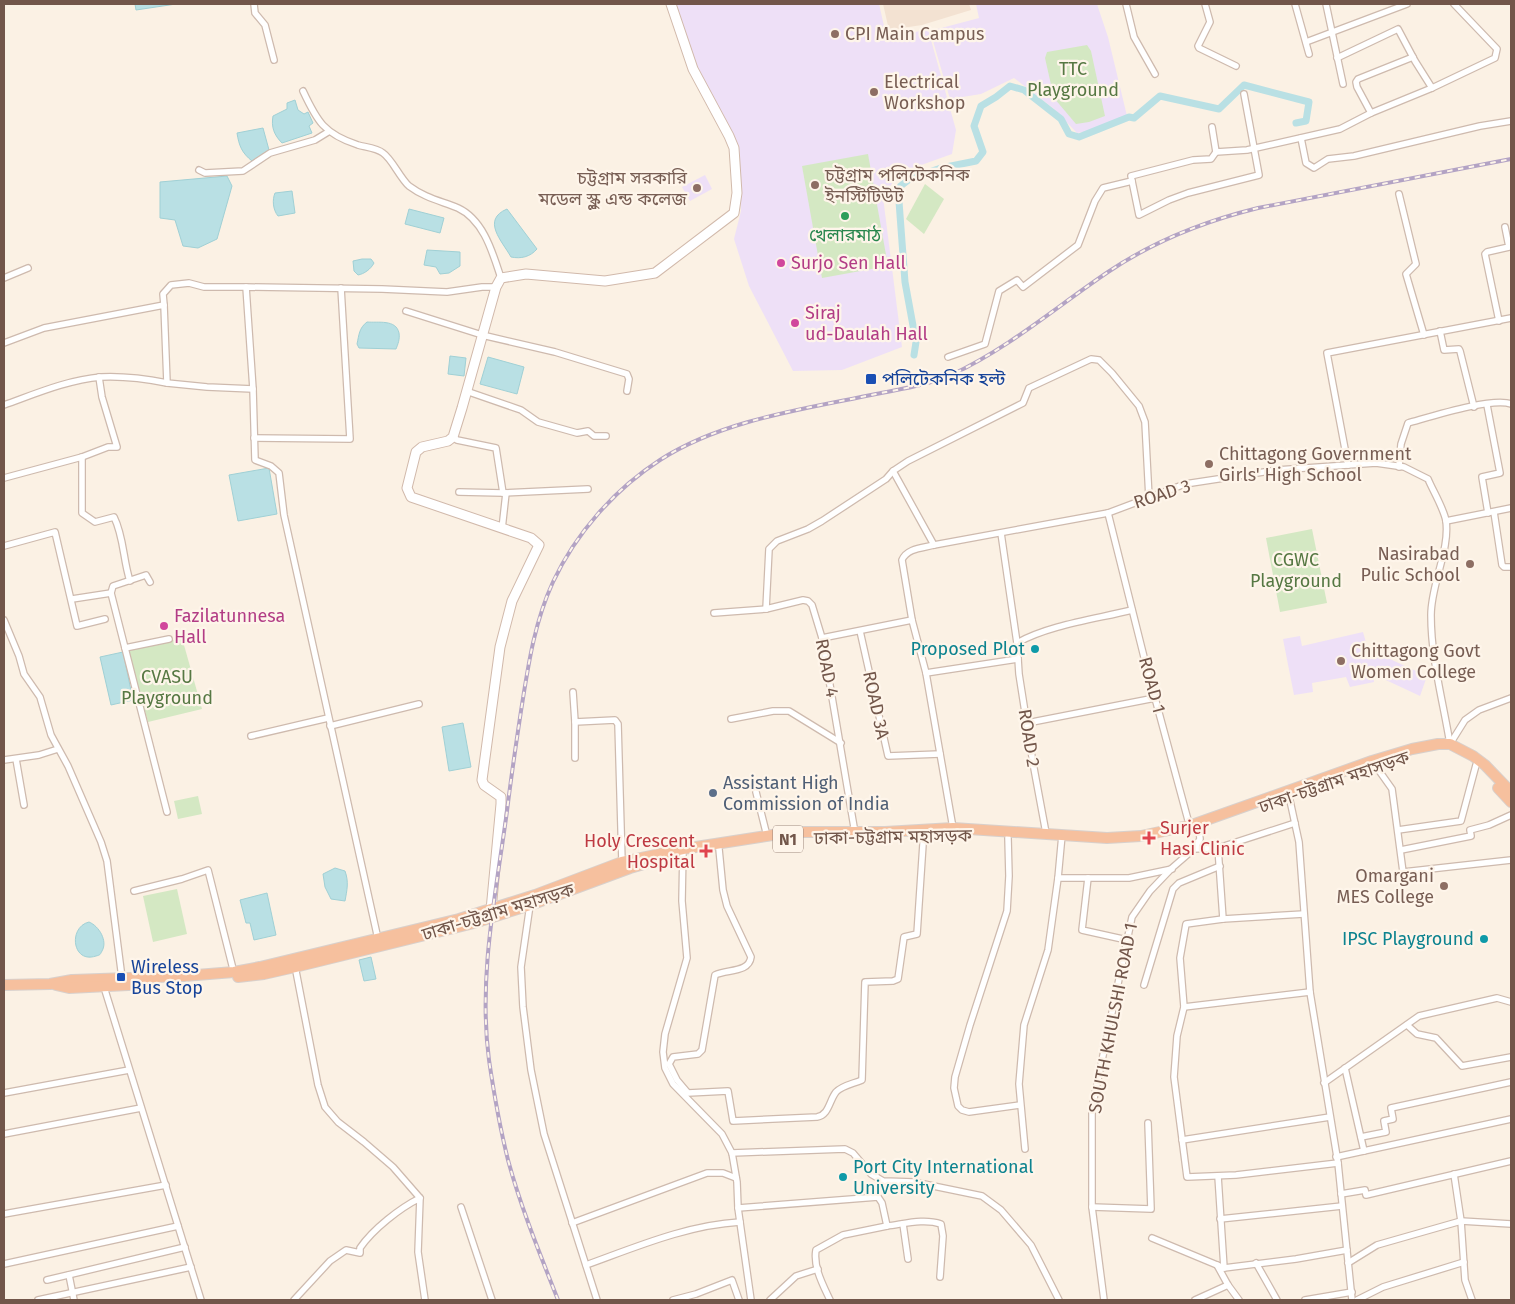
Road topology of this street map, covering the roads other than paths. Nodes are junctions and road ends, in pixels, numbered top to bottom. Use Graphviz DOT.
graph roads {
  1 [pos="254,4"];
  2 [pos="671,4"];
  3 [pos="1126,4"];
  4 [pos="1205,4"];
  5 [pos="1295,4"];
  6 [pos="1326,4"];
  7 [pos="1407,4"];
  8 [pos="1454,4"];
  9 [pos="1332,32"];
  10 [pos="1306,42"];
  11 [pos="1309,54"];
  12 [pos="1413,57"];
  13 [pos="1337,58"];
  14 [pos="274,60"];
  15 [pos="1236,66"];
  16 [pos="1155,74"];
  17 [pos="1343,84"];
  18 [pos="1432,88"];
  19 [pos="303,91"];
  20 [pos="1244,94"];
  21 [pos="1371,113"];
  22 [pos="1511,121"];
  23 [pos="1212,126"];
  24 [pos="328,132"];
  25 [pos="1301,138"];
  26 [pos="1255,148"];
  27 [pos="1216,152"];
  28 [pos="199,170"];
  29 [pos="1132,181"];
  30 [pos="1400,194"];
  31 [pos="1505,227"];
  32 [pos="28,268"];
  33 [pos="4,278"];
  34 [pos="501,278"];
  35 [pos="246,287"];
  36 [pos="496,287"];
  37 [pos="341,288"];
  38 [pos="164,305"];
  39 [pos="406,311"];
  40 [pos="1511,318"];
  41 [pos="1499,320"];
  42 [pos="1440,331"];
  43 [pos="482,335"];
  44 [pos="1424,335"];
  45 [pos="4,343"];
  46 [pos="948,357"];
  47 [pos="99,378"];
  48 [pos="167,383"];
  49 [pos="253,389"];
  50 [pos="466,390"];
  51 [pos="627,391"];
  52 [pos="1487,404"];
  53 [pos="1511,404"];
  54 [pos="4,406"];
  55 [pos="1474,407"];
  56 [pos="606,436"];
  57 [pos="453,437"];
  58 [pos="254,438"];
  59 [pos="82,457"];
  60 [pos="1348,465"];
  61 [pos="1399,466"];
  62 [pos="893,471"];
  63 [pos="4,478"];
  64 [pos="588,489"];
  65 [pos="459,492"];
  66 [pos="504,493"];
  67 [pos="1148,498"];
  68 [pos="1511,508"];
  69 [pos="1491,512"];
  70 [pos="1108,513"];
  71 [pos="1446,521"];
  72 [pos="502,529"];
  73 [pos="1000,533"];
  74 [pos="934,545"];
  75 [pos="4,546"];
  76 [pos="1511,567"];
  77 [pos="130,581"];
  78 [pos="150,582"];
  79 [pos="111,593"];
  80 [pos="72,599"];
  81 [pos="766,609"];
  82 [pos="1132,610"];
  83 [pos="714,613"];
  84 [pos="105,619"];
  85 [pos="4,620"];
  86 [pos="912,620"];
  87 [pos="860,631"];
  88 [pos="822,638"];
  89 [pos="170,639"];
  90 [pos="1017,643"];
  91 [pos="125,648"];
  92 [pos="1018,659"];
  93 [pos="926,673"];
  94 [pos="573,692"];
  95 [pos="1155,698"];
  96 [pos="1511,698"];
  97 [pos="419,704"];
  98 [pos="328,718"];
  99 [pos="731,719"];
  100 [pos="575,722"];
  101 [pos="1027,723"];
  102 [pos="330,726"];
  103 [pos="251,736"];
  104 [pos="841,744"];
  105 [pos="1450,744"];
  106 [pos="58,749"];
  107 [pos="940,754"];
  108 [pos="575,758"];
  109 [pos="16,759"];
  110 [pos="4,760"];
  111 [pos="1375,765"];
  112 [pos="1476,765"];
  113 [pos="756,792"];
  114 [pos="1511,792"];
  115 [pos="1289,796"];
  116 [pos="1511,802"];
  117 [pos="24,805"];
  118 [pos="167,812"];
  119 [pos="1511,815"];
  120 [pos="1295,822"];
  121 [pos="1196,827"];
  122 [pos="953,828"];
  123 [pos="1398,830"];
  124 [pos="924,832"];
  125 [pos="855,833"];
  126 [pos="1046,833"];
  127 [pos="767,836"];
  128 [pos="1008,838"];
  129 [pos="1062,838"];
  130 [pos="1218,848"];
  131 [pos="719,849"];
  132 [pos="1194,849"];
  133 [pos="1401,850"];
  134 [pos="683,852"];
  135 [pos="1511,860"];
  136 [pos="622,862"];
  137 [pos="1220,866"];
  138 [pos="1172,868"];
  139 [pos="1058,878"];
  140 [pos="1088,878"];
  141 [pos="134,891"];
  142 [pos="530,905"];
  143 [pos="491,910"];
  144 [pos="1304,914"];
  145 [pos="1223,919"];
  146 [pos="378,939"];
  147 [pos="1127,940"];
  148 [pos="294,963"];
  149 [pos="235,975"];
  150 [pos="122,978"];
  151 [pos="50,984"];
  152 [pos="4,985"];
  153 [pos="1144,985"];
  154 [pos="104,987"];
  155 [pos="1310,992"];
  156 [pos="1511,1002"];
  157 [pos="1184,1006"];
  158 [pos="1407,1024"];
  159 [pos="1511,1057"];
  160 [pos="1345,1068"];
  161 [pos="129,1070"];
  162 [pos="1511,1082"];
  163 [pos="1324,1083"];
  164 [pos="4,1093"];
  165 [pos="1020,1106"];
  166 [pos="141,1108"];
  167 [pos="1330,1118"];
  168 [pos="1511,1119"];
  169 [pos="1148,1123"];
  170 [pos="4,1134"];
  171 [pos="1361,1137"];
  172 [pos="1182,1140"];
  173 [pos="1025,1149"];
  174 [pos="1364,1151"];
  175 [pos="732,1153"];
  176 [pos="1337,1160"];
  177 [pos="1511,1161"];
  178 [pos="1454,1174"];
  179 [pos="1218,1176"];
  180 [pos="736,1178"];
  181 [pos="166,1185"];
  182 [pos="1341,1194"];
  183 [pos="420,1198"];
  184 [pos="461,1206"];
  185 [pos="1342,1206"];
  186 [pos="1092,1207"];
  187 [pos="738,1208"];
  188 [pos="4,1214"];
  189 [pos="1220,1219"];
  190 [pos="1461,1221"];
  191 [pos="740,1222"];
  192 [pos="572,1223"];
  193 [pos="903,1224"];
  194 [pos="1511,1224"];
  195 [pos="178,1226"];
  196 [pos="887,1226"];
  197 [pos="1152,1238"];
  198 [pos="185,1247"];
  199 [pos="1347,1250"];
  200 [pos="908,1259"];
  201 [pos="1464,1262"];
  202 [pos="1348,1263"];
  203 [pos="4,1264"];
  204 [pos="1256,1264"];
  205 [pos="586,1265"];
  206 [pos="1217,1265"];
  207 [pos="191,1267"];
  208 [pos="1224,1268"];
  209 [pos="818,1269"];
  210 [pos="70,1275"];
  211 [pos="940,1277"];
  212 [pos="47,1280"];
  213 [pos="1228,1285"];
  214 [pos="73,1292"];
  215 [pos="1352,1292"];
  216 [pos="38,1300"];
  217 [pos="74,1300"];
  218 [pos="201,1300"];
  219 [pos="294,1300"];
  220 [pos="425,1300"];
  221 [pos="492,1300"];
  222 [pos="596,1300"];
  223 [pos="673,1300"];
  224 [pos="739,1300"];
  225 [pos="751,1300"];
  226 [pos="770,1300"];
  227 [pos="830,1300"];
  228 [pos="1060,1300"];
  229 [pos="1104,1300"];
  230 [pos="1195,1300"];
  231 [pos="1239,1300"];
  232 [pos="1276,1300"];
  233 [pos="1305,1300"];
  234 [pos="1352,1300"];
  235 [pos="1357,1300"];
  236 [pos="1472,1300"];
  1 -- 14 [label="street"];
  2 -- 34 [label="main road"];
  3 -- 16 [label="street"];
  4 -- 15 [label="street"];
  5 -- 10 [label="street"];
  6 -- 9 [label="street"];
  7 -- 9 [label="street"];
  8 -- 18 [label="street"];
  9 -- 10 [label="street"];
  9 -- 13 [label="street"];
  10 -- 11 [label="street"];
  12 -- 13 [label="street"];
  12 -- 18 [label="street"];
  12 -- 21 [label="street"];
  13 -- 17 [label="street"];
  18 -- 21 [label="street"];
  19 -- 24 [label="street"];
  20 -- 26 [label="street"];
  21 -- 25 [label="street"];
  22 -- 25 [label="street"];
  23 -- 27 [label="street"];
  24 -- 28 [label="street"];
  24 -- 34 [label="street"];
  25 -- 26 [label="street"];
  26 -- 27 [label="street"];
  26 -- 29 [label="street"];
  27 -- 29 [label="street"];
  29 -- 46 [label="street"];
  30 -- 44 [label="street"];
  31 -- 41 [label="street"];
  32 -- 33 [label="street"];
  34 -- 36 [label="main road"];
  35 -- 37 [label="street"];
  35 -- 38 [label="street"];
  35 -- 49 [label="street"];
  36 -- 37 [label="street"];
  36 -- 43 [label="main road"];
  37 -- 58 [label="street"];
  38 -- 45 [label="street"];
  38 -- 48 [label="street"];
  39 -- 43 [label="street"];
  40 -- 41 [label="street"];
  41 -- 42 [label="street"];
  42 -- 44 [label="street"];
  42 -- 55 [label="street"];
  43 -- 50 [label="main road"];
  43 -- 51 [label="street"];
  44 -- 60 [label="street"];
  47 -- 48 [label="street"];
  47 -- 54 [label="street"];
  47 -- 59 [label="street"];
  48 -- 49 [label="street"];
  49 -- 58 [label="street"];
  50 -- 56 [label="street"];
  50 -- 57 [label="main road"];
  52 -- 53 [label="street"];
  52 -- 55 [label="street"];
  52 -- 69 [label="street"];
  55 -- 61 [label="street"];
  57 -- 66 [label="street"];
  57 -- 72 [label="main road"];
  58 -- 98 [label="street"];
  59 -- 63 [label="street"];
  59 -- 77 [label="street"];
  60 -- 61 [label="street, ROAD 3"];
  60 -- 67 [label="street, ROAD 3"];
  61 -- 71 [label="street, ROAD 3"];
  62 -- 67 [label="street"];
  62 -- 74 [label="street"];
  62 -- 81 [label="street"];
  64 -- 66 [label="street"];
  65 -- 66 [label="street"];
  66 -- 72 [label="street"];
  67 -- 70 [label="street, ROAD 3"];
  68 -- 69 [label="street"];
  69 -- 71 [label="street"];
  69 -- 76 [label="street"];
  70 -- 73 [label="street, ROAD 3"];
  70 -- 82 [label="street, ROAD 1"];
  71 -- 105 [label="street, ROAD 3"];
  72 -- 143 [label="main road"];
  73 -- 74 [label="street, ROAD 3"];
  73 -- 90 [label="street, ROAD 2"];
  74 -- 86 [label="street, ROAD 3"];
  75 -- 80 [label="street"];
  77 -- 78 [label="street"];
  77 -- 79 [label="street"];
  79 -- 80 [label="street"];
  79 -- 91 [label="street"];
  80 -- 84 [label="street"];
  81 -- 83 [label="street, ROAD 4"];
  81 -- 88 [label="street, ROAD 4"];
  82 -- 90 [label="street"];
  82 -- 95 [label="street, ROAD 1"];
  85 -- 106 [label="street"];
  86 -- 87 [label="street"];
  86 -- 93 [label="street, ROAD 3"];
  87 -- 88 [label="street"];
  87 -- 107 [label="street, ROAD 3A"];
  88 -- 104 [label="street, ROAD 4"];
  89 -- 91 [label="street"];
  90 -- 92 [label="street, ROAD 2"];
  91 -- 118 [label="street"];
  92 -- 93 [label="street"];
  92 -- 101 [label="street, ROAD 2"];
  93 -- 107 [label="street, ROAD 3"];
  94 -- 100 [label="street"];
  95 -- 101 [label="street"];
  95 -- 121 [label="street, ROAD 1"];
  96 -- 105 [label="street"];
  97 -- 102 [label="street"];
  98 -- 102 [label="street"];
  98 -- 103 [label="street"];
  99 -- 104 [label="street"];
  100 -- 108 [label="street"];
  100 -- 136 [label="street"];
  101 -- 126 [label="street, ROAD 2"];
  102 -- 146 [label="street"];
  104 -- 125 [label="street, ROAD 4"];
  105 -- 114 [label="highway"];
  105 -- 121 [label="highway, ঢাকা-চট্টগ্রাম মহাসড়ক / N1"];
  106 -- 109 [label="street"];
  106 -- 150 [label="street"];
  107 -- 122 [label="street, ROAD 3"];
  109 -- 110 [label="street"];
  109 -- 117 [label="street"];
  111 -- 112 [label="highway, ঢাকা-চট্টগ্রাম মহাসড়ক / N1"];
  111 -- 115 [label="highway, ঢাকা-চট্টগ্রাম মহাসড়ক / N1"];
  111 -- 123 [label="street"];
  112 -- 116 [label="highway, ঢাকা-চট্টগ্রাম মহাসড়ক / N1"];
  112 -- 123 [label="street"];
  113 -- 127 [label="street"];
  115 -- 120 [label="street"];
  115 -- 121 [label="highway, ঢাকা-চট্টগ্রাম মহাসড়ক / N1"];
  119 -- 133 [label="street"];
  120 -- 130 [label="street"];
  120 -- 144 [label="street"];
  121 -- 129 [label="highway, ঢাকা-চট্টগ্রাম মহাসড়ক / N1"];
  121 -- 132 [label="street"];
  122 -- 124 [label="highway, ঢাকা-চট্টগ্রাম মহাসড়ক / N1"];
  122 -- 126 [label="highway, ঢাকা-চট্টগ্রাম মহাসড়ক / N1"];
  123 -- 133 [label="street"];
  124 -- 125 [label="highway, ঢাকা-চট্টগ্রাম মহাসড়ক / N1"];
  124 -- 128 [label="highway, ঢাকা-চট্টগ্রাম মহাসড়ক / N1"];
  124 -- 131 [label="highway, ঢাকা-চট্টগ্রাম মহাসড়ক / N1"];
  124 -- 131 [label="street"];
  125 -- 127 [label="highway, ঢাকা-চট্টগ্রাম মহাসড়ক / N1"];
  126 -- 129 [label="highway, ঢাকা-চট্টগ্রাম মহাসড়ক / N1"];
  127 -- 134 [label="highway, ঢাকা-চট্টগ্রাম মহাসড়ক / N1"];
  128 -- 129 [label="highway, ঢাকা-চট্টগ্রাম মহাসড়ক / N1"];
  128 -- 165 [label="street"];
  129 -- 139 [label="street"];
  130 -- 132 [label="street"];
  130 -- 137 [label="street"];
  131 -- 134 [label="highway, ঢাকা-চট্টগ্রাম মহাসড়ক / N1"];
  132 -- 138 [label="street, SOUTH KHULSHI ROAD 1"];
  133 -- 135 [label="street"];
  134 -- 136 [label="highway, ঢাকা-চট্টগ্রাম মহাসড়ক / N1"];
  134 -- 142 [label="highway, ঢাকা-চট্টগ্রাম মহাসড়ক / N1"];
  134 -- 175 [label="street"];
  136 -- 143 [label="highway, ঢাকা-চট্টগ্রাম মহাসড়ক / N1"];
  137 -- 145 [label="street"];
  137 -- 153 [label="street"];
  138 -- 140 [label="street"];
  138 -- 147 [label="street, SOUTH KHULSHI ROAD 1"];
  139 -- 140 [label="street"];
  139 -- 165 [label="street"];
  140 -- 147 [label="street"];
  141 -- 149 [label="street"];
  142 -- 148 [label="highway, ঢাকা-চট্টগ্রাম মহাসড়ক / N1"];
  142 -- 192 [label="street"];
  143 -- 146 [label="highway, ঢাকা-চট্টগ্রাম মহাসড়ক / N1"];
  144 -- 145 [label="street"];
  144 -- 155 [label="street"];
  145 -- 157 [label="street"];
  146 -- 148 [label="highway, ঢাকা-চট্টগ্রাম মহাসড়ক / N1"];
  147 -- 186 [label="street, SOUTH KHULSHI ROAD 1"];
  148 -- 149 [label="highway, ঢাকা-চট্টগ্রাম মহাসড়ক / N1"];
  148 -- 183 [label="street"];
  149 -- 150 [label="highway, ঢাকা-চট্টগ্রাম মহাসড়ক / N1"];
  149 -- 154 [label="highway, ঢাকা-চট্টগ্রাম মহাসড়ক / N1"];
  150 -- 151 [label="highway, ঢাকা-চট্টগ্রাম মহাসড়ক / N1"];
  151 -- 152 [label="highway, ঢাকা-চট্টগ্রাম মহাসড়ক / N1"];
  151 -- 154 [label="highway, ঢাকা-চট্টগ্রাম মহাসড়ক / N1"];
  154 -- 161 [label="street"];
  155 -- 157 [label="street"];
  155 -- 163 [label="street"];
  156 -- 158 [label="street"];
  157 -- 172 [label="street"];
  158 -- 159 [label="street"];
  158 -- 160 [label="street"];
  160 -- 163 [label="street"];
  160 -- 171 [label="street"];
  161 -- 164 [label="street"];
  161 -- 166 [label="street"];
  162 -- 171 [label="street"];
  163 -- 167 [label="street"];
  165 -- 173 [label="street"];
  166 -- 170 [label="street"];
  166 -- 181 [label="street"];
  167 -- 172 [label="street"];
  167 -- 176 [label="street"];
  168 -- 174 [label="street"];
  169 -- 186 [label="street"];
  171 -- 174 [label="street"];
  172 -- 179 [label="street"];
  174 -- 176 [label="street"];
  175 -- 180 [label="street"];
  175 -- 228 [label="street"];
  176 -- 179 [label="street"];
  176 -- 182 [label="street"];
  177 -- 178 [label="street"];
  178 -- 182 [label="street"];
  178 -- 190 [label="street"];
  179 -- 189 [label="street"];
  180 -- 187 [label="street"];
  180 -- 192 [label="street"];
  181 -- 188 [label="street"];
  181 -- 195 [label="street"];
  182 -- 185 [label="street"];
  183 -- 219 [label="street"];
  183 -- 220 [label="street"];
  184 -- 221 [label="street"];
  185 -- 189 [label="street"];
  185 -- 199 [label="street"];
  186 -- 229 [label="street, SOUTH KHULSHI ROAD 1"];
  187 -- 191 [label="street"];
  187 -- 196 [label="street"];
  189 -- 208 [label="street"];
  190 -- 194 [label="street"];
  190 -- 201 [label="street"];
  190 -- 202 [label="street"];
  191 -- 205 [label="street"];
  191 -- 225 [label="street"];
  192 -- 205 [label="street"];
  193 -- 196 [label="street"];
  193 -- 200 [label="street"];
  193 -- 211 [label="street"];
  195 -- 198 [label="street"];
  195 -- 203 [label="street"];
  196 -- 209 [label="street"];
  197 -- 206 [label="street"];
  198 -- 207 [label="street"];
  198 -- 210 [label="street"];
  199 -- 202 [label="street"];
  199 -- 204 [label="street"];
  201 -- 235 [label="street"];
  201 -- 236 [label="street"];
  202 -- 215 [label="street"];
  204 -- 208 [label="street"];
  204 -- 232 [label="street"];
  205 -- 222 [label="street"];
  206 -- 208 [label="street"];
  206 -- 213 [label="street"];
  207 -- 214 [label="street"];
  207 -- 218 [label="street"];
  209 -- 226 [label="street"];
  209 -- 227 [label="street"];
  210 -- 212 [label="street"];
  210 -- 214 [label="street"];
  213 -- 230 [label="street"];
  213 -- 231 [label="street"];
  214 -- 216 [label="street"];
  214 -- 217 [label="street"];
  215 -- 233 [label="street"];
  215 -- 234 [label="street"];
  223 -- 224 [label="street"];
}
